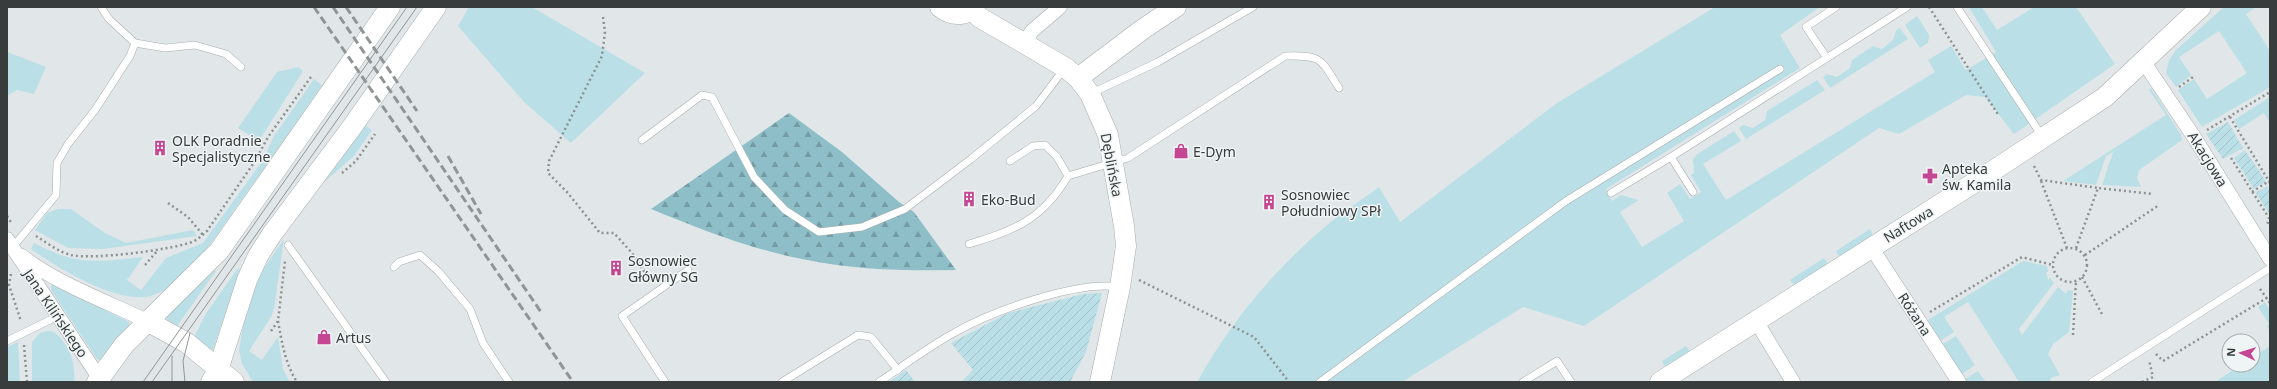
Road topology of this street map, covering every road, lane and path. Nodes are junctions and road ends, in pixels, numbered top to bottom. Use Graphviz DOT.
graph roads {
  1 [pos="101,7"];
  2 [pos="390,7"];
  3 [pos="398,7"];
  4 [pos="429,7"];
  5 [pos="436,7"];
  6 [pos="940,7"];
  7 [pos="1060,7"];
  8 [pos="1176,7"];
  9 [pos="1253,7"];
  10 [pos="1836,7"];
  11 [pos="1907,7"];
  12 [pos="1929,7"];
  13 [pos="1957,7"];
  14 [pos="2201,7"];
  15 [pos="974,8"];
  16 [pos="603,17"];
  17 [pos="135,43"];
  18 [pos="1024,44"];
  19 [pos="1827,58"];
  20 [pos="2143,61"];
  21 [pos="240,67"];
  22 [pos="1780,69"];
  23 [pos="1072,73"];
  24 [pos="310,77"];
  25 [pos="2193,78"];
  26 [pos="1339,88"];
  27 [pos="2175,89"];
  28 [pos="2270,92"];
  29 [pos="1090,94"];
  30 [pos="1999,116"];
  31 [pos="2230,117"];
  32 [pos="375,134"];
  33 [pos="2194,137"];
  34 [pos="2043,138"];
  35 [pos="642,140"];
  36 [pos="1672,157"];
  37 [pos="2231,158"];
  38 [pos="1010,161"];
  39 [pos="2032,161"];
  40 [pos="1114,163"];
  41 [pos="275,171"];
  42 [pos="340,176"];
  43 [pos="1068,176"];
  44 [pos="2041,180"];
  45 [pos="2270,182"];
  46 [pos="309,183"];
  47 [pos="2098,188"];
  48 [pos="1693,192"];
  49 [pos="2252,192"];
  50 [pos="1611,193"];
  51 [pos="2153,194"];
  52 [pos="168,203"];
  53 [pos="2159,205"];
  54 [pos="7,216"];
  55 [pos="28,231"];
  56 [pos="2267,233"];
  57 [pos="203,235"];
  58 [pos="10,244"];
  59 [pos="969,244"];
  60 [pos="288,245"];
  61 [pos="1871,247"];
  62 [pos="2067,248"];
  63 [pos="2076,248"];
  64 [pos="158,249"];
  65 [pos="2085,255"];
  66 [pos="2270,259"];
  67 [pos="145,265"];
  68 [pos="2053,265"];
  69 [pos="394,267"];
  70 [pos="2270,268"];
  71 [pos="688,270"];
  72 [pos="2082,277"];
  73 [pos="2254,278"];
  74 [pos="2076,281"];
  75 [pos="1126,282"];
  76 [pos="648,288"];
  77 [pos="2270,296"];
  78 [pos="2267,298"];
  79 [pos="2270,303"];
  80 [pos="58,316"];
  81 [pos="2104,316"];
  82 [pos="1919,320"];
  83 [pos="147,321"];
  84 [pos="278,321"];
  85 [pos="1756,322"];
  86 [pos="271,331"];
  87 [pos="2073,335"];
  88 [pos="7,341"];
  89 [pos="898,370"];
  90 [pos="214,376"];
  91 [pos="100,381"];
  92 [pos="234,382"];
  93 [pos="297,382"];
  94 [pos="386,382"];
  95 [pos="509,382"];
  96 [pos="666,382"];
  97 [pos="782,382"];
  98 [pos="879,382"];
  99 [pos="1100,382"];
  100 [pos="1289,382"];
  101 [pos="1320,382"];
  102 [pos="1523,382"];
  103 [pos="1571,382"];
  104 [pos="1660,382"];
  105 [pos="1793,382"];
  106 [pos="1959,382"];
  107 [pos="2092,382"];
  108 [pos="2142,382"];
  1 -- 17 [label="lane"];
  2 -- 41 [label="main road"];
  3 -- 41 [label="main road"];
  4 -- 46 [label="main road"];
  5 -- 46 [label="main road"];
  6 -- 15 [label="main road"];
  7 -- 18 [label="street"];
  8 -- 23 [label="main road"];
  9 -- 29 [label="lane"];
  10 -- 19 [label="lane"];
  11 -- 19 [label="lane"];
  12 -- 30 [label="path"];
  13 -- 34 [label="lane"];
  14 -- 20 [label="main road, Naftowa"];
  15 -- 18 [label="main road, Dęblińska"];
  16 -- 76 [label="path"];
  17 -- 21 [label="lane"];
  17 -- 55 [label="lane"];
  18 -- 23 [label="main road, Dęblińska"];
  19 -- 36 [label="lane"];
  20 -- 33 [label="street, Akacjowa"];
  20 -- 34 [label="main road, Naftowa"];
  22 -- 101 [label="lane"];
  23 -- 29 [label="main road, Dęblińska"];
  23 -- 35 [label="lane"];
  24 -- 57 [label="path"];
  25 -- 27 [label="path"];
  26 -- 40 [label="lane"];
  28 -- 31 [label="path"];
  29 -- 40 [label="main road, Dęblińska"];
  31 -- 33 [label="path"];
  31 -- 45 [label="path"];
  32 -- 42 [label="path"];
  33 -- 66 [label="street, Akacjowa"];
  34 -- 61 [label="main road, Naftowa"];
  36 -- 48 [label="lane"];
  36 -- 50 [label="lane"];
  37 -- 49 [label="path"];
  38 -- 43 [label="lane"];
  39 -- 44 [label="path"];
  40 -- 43 [label="lane"];
  40 -- 75 [label="main road, Dęblińska"];
  41 -- 83 [label="main road"];
  43 -- 59 [label="lane"];
  44 -- 47 [label="path"];
  44 -- 62 [label="path"];
  45 -- 49 [label="path"];
  46 -- 90 [label="main road"];
  47 -- 51 [label="path"];
  47 -- 63 [label="path"];
  49 -- 56 [label="path"];
  52 -- 57 [label="path"];
  53 -- 65 [label="path"];
  54 -- 55 [label="path"];
  55 -- 58 [label="lane"];
  55 -- 64 [label="path"];
  57 -- 64 [label="path"];
  58 -- 80 [label="street, Jana Kilińskiego"];
  58 -- 83 [label="street, Jana Kilińskiego"];
  60 -- 84 [label="path"];
  60 -- 94 [label="lane"];
  61 -- 82 [label="street, Różana"];
  61 -- 85 [label="main road, Naftowa"];
  62 -- 63 [label="path"];
  62 -- 68 [label="path"];
  63 -- 65 [label="path"];
  64 -- 67 [label="path"];
  65 -- 72 [label="path"];
  68 -- 74 [label="path"];
  68 -- 82 [label="path"];
  69 -- 95 [label="lane"];
  70 -- 73 [label="lane"];
  71 -- 96 [label="lane"];
  72 -- 74 [label="path"];
  72 -- 81 [label="path"];
  73 -- 78 [label="path"];
  73 -- 107 [label="lane"];
  74 -- 87 [label="path"];
  75 -- 89 [label="lane"];
  75 -- 99 [label="main road, Dęblińska"];
  75 -- 100 [label="path"];
  77 -- 78 [label="path"];
  78 -- 79 [label="path"];
  78 -- 108 [label="path"];
  80 -- 88 [label="lane"];
  80 -- 91 [label="street, Jana Kilińskiego"];
  82 -- 106 [label="street, Różana"];
  83 -- 90 [label="main road"];
  83 -- 91 [label="main road"];
  84 -- 86 [label="path"];
  84 -- 93 [label="path"];
  85 -- 104 [label="main road, Naftowa"];
  85 -- 105 [label="street"];
  89 -- 97 [label="lane"];
  89 -- 98 [label="lane"];
  90 -- 92 [label="main road"];
  102 -- 103 [label="lane"];
}
